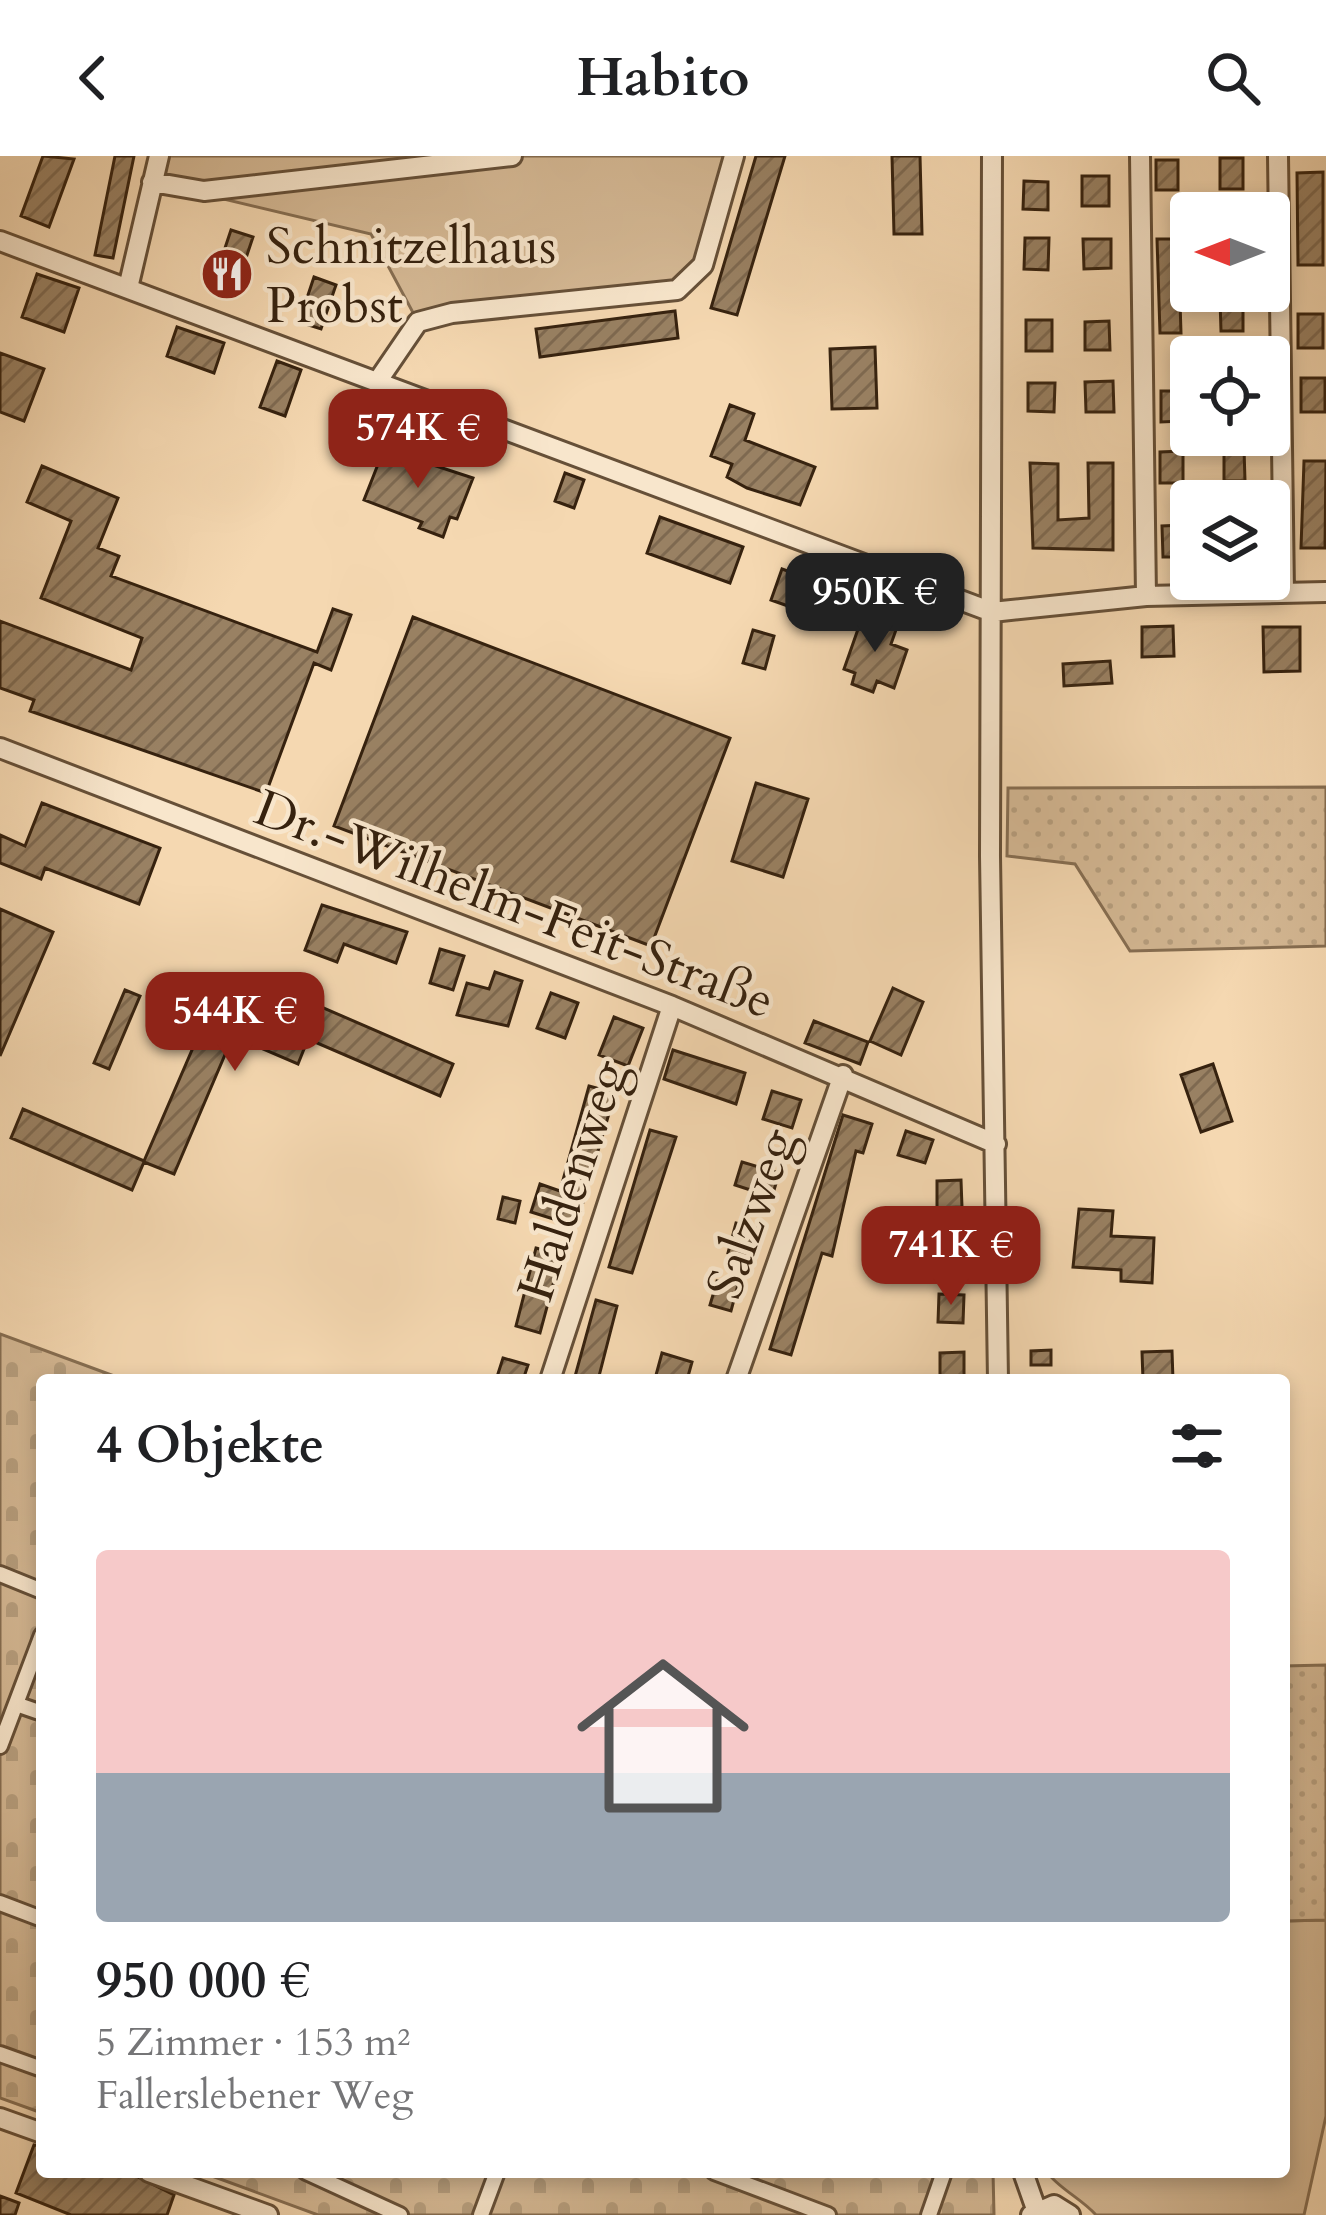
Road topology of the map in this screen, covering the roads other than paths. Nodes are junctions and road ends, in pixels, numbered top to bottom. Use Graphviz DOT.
graph roads {
  1 [pos="159,156"];
  2 [pos="512,156"];
  3 [pos="734,156"];
  4 [pos="992,156"];
  5 [pos="1140,156"];
  6 [pos="1277,156"];
  7 [pos="152,182"];
  8 [pos="0,242"];
  9 [pos="128,288"];
  10 [pos="377,382"];
  11 [pos="1282,480"];
  12 [pos="1290,592"];
  13 [pos="1326,592"];
  14 [pos="1170,595"];
  15 [pos="1146,596"];
  16 [pos="992,612"];
  17 [pos="0,748"];
  18 [pos="671,1006"];
  19 [pos="843,1075"];
  20 [pos="996,1144"];
  21 [pos="552,1374"];
  22 [pos="738,1374"];
  23 [pos="998,1374"];
  24 [pos="0,1574"];
  25 [pos="36,1589"];
  26 [pos="36,1651"];
  27 [pos="16,1704"];
  28 [pos="36,1711"];
  29 [pos="0,1746"];
  30 [pos="0,1903"];
  31 [pos="36,1916"];
  32 [pos="0,2054"];
  33 [pos="36,2067"];
  34 [pos="0,2118"];
  35 [pos="36,2131"];
  36 [pos="166,2178"];
  37 [pos="319,2178"];
  38 [pos="495,2178"];
  39 [pos="730,2178"];
  40 [pos="942,2178"];
  41 [pos="1026,2178"];
  42 [pos="1034,2212"];
  43 [pos="268,2215"];
  44 [pos="400,2215"];
  45 [pos="482,2215"];
  46 [pos="828,2215"];
  47 [pos="929,2215"];
  48 [pos="1070,2215"];
  1 -- 7 [label="street"];
  2 -- 7 [label="street"];
  3 -- 10 [label="street"];
  4 -- 16 [label="street"];
  5 -- 15 [label="street"];
  6 -- 11 [label="street"];
  7 -- 9 [label="street"];
  8 -- 9 [label="street"];
  9 -- 10 [label="street"];
  10 -- 16 [label="street"];
  12 -- 13 [label="street"];
  14 -- 15 [label="street"];
  15 -- 16 [label="street"];
  16 -- 20 [label="street"];
  17 -- 18 [label="street, Dr.-Wilhelm-Feit-Straße"];
  18 -- 19 [label="street, Dr.-Wilhelm-Feit-Straße"];
  18 -- 21 [label="street, Haldenweg"];
  19 -- 20 [label="street, Dr.-Wilhelm-Feit-Straße"];
  19 -- 22 [label="street, Salzweg"];
  20 -- 23 [label="street"];
  24 -- 25 [label="street"];
  26 -- 27 [label="street"];
  27 -- 28 [label="street"];
  27 -- 29 [label="street"];
  30 -- 31 [label="street"];
  32 -- 33 [label="street"];
  34 -- 35 [label="street"];
  36 -- 43 [label="street"];
  37 -- 44 [label="street"];
  38 -- 45 [label="street"];
  39 -- 46 [label="street"];
  40 -- 47 [label="street"];
  41 -- 42 [label="street"];
  42 -- 48 [label="street"];
}
